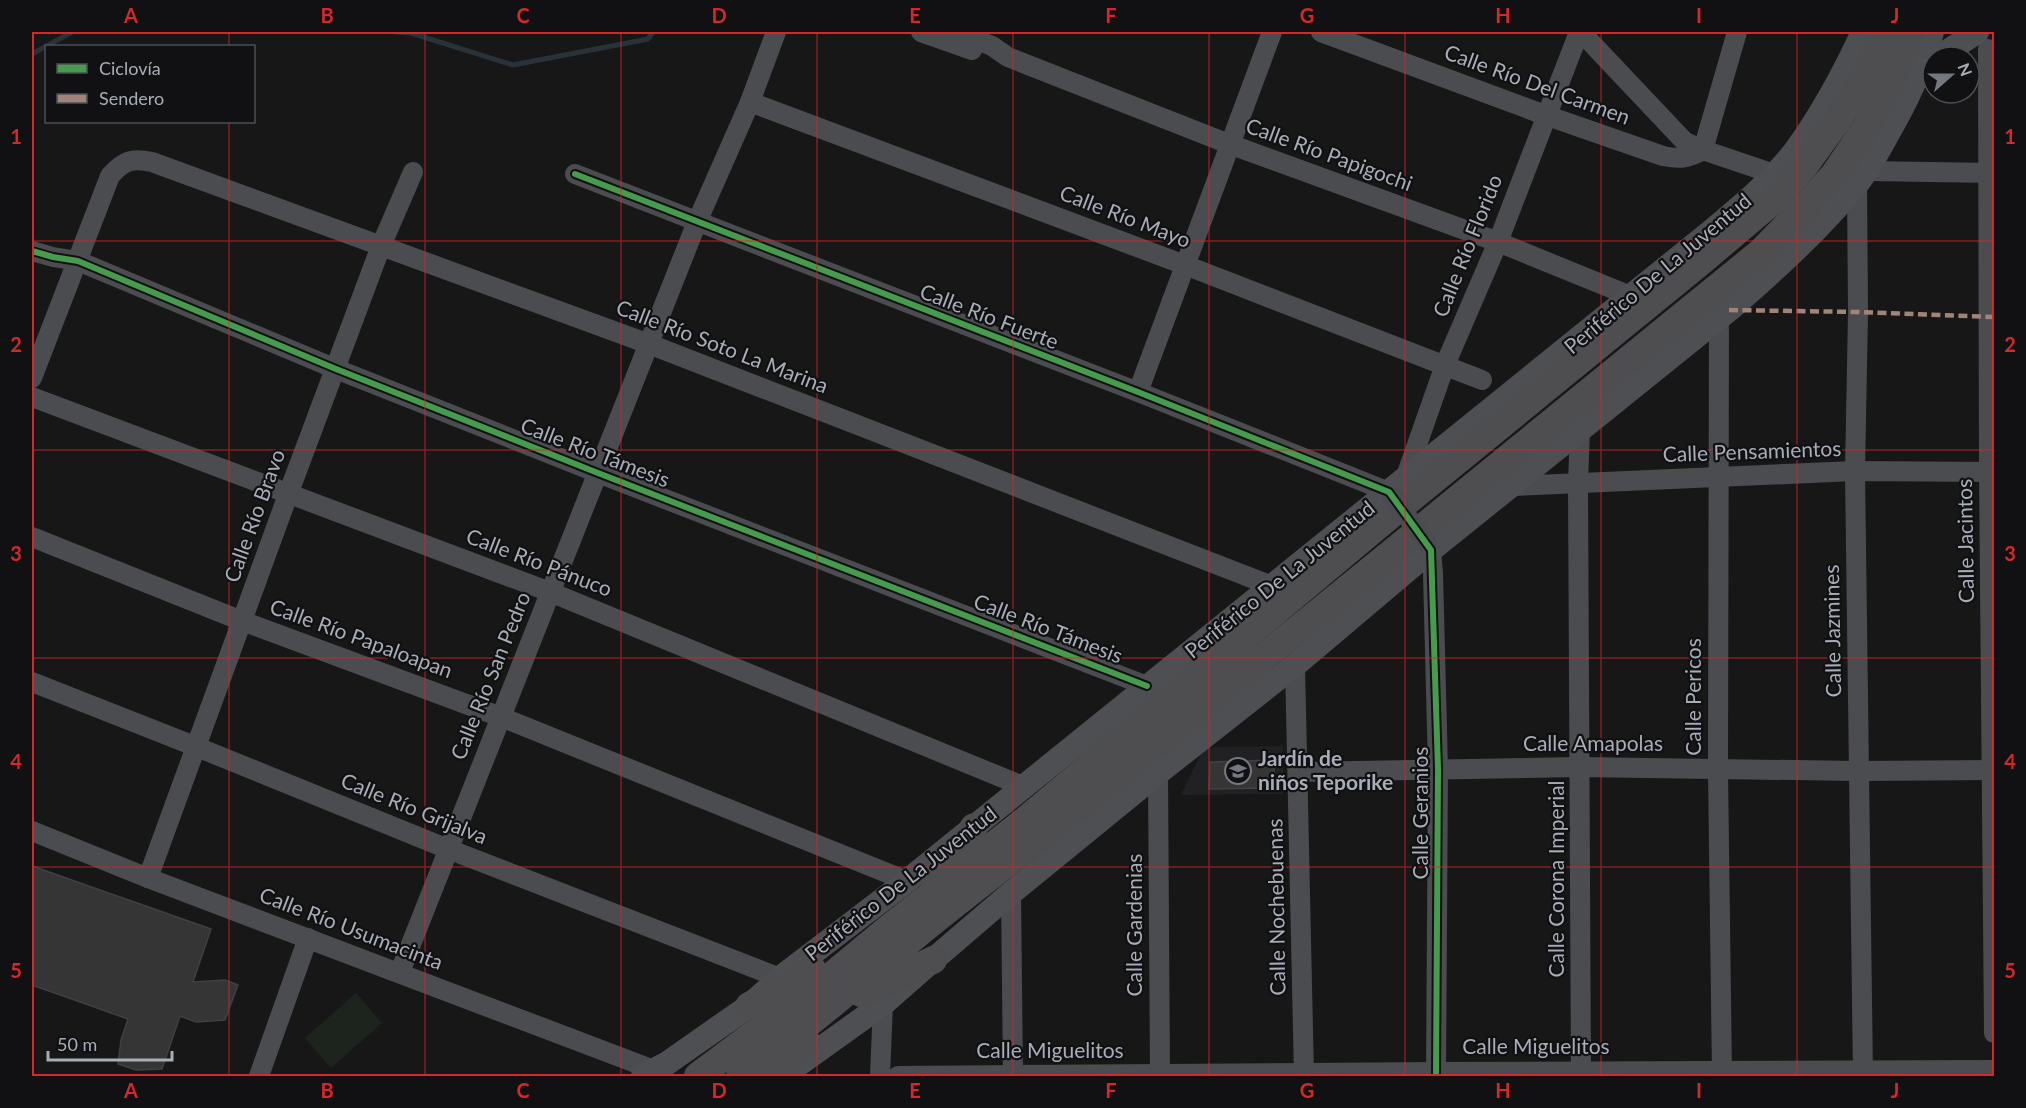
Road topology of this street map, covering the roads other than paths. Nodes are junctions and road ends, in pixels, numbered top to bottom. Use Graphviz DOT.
graph roads {
  1 [pos="776,32"];
  2 [pos="921,32"];
  3 [pos="957,32"];
  4 [pos="1272,32"];
  5 [pos="1321,32"];
  6 [pos="1580,32"];
  7 [pos="1737,32"];
  8 [pos="1842,32"];
  9 [pos="1863,32"];
  10 [pos="1885,32"];
  11 [pos="1910,32"];
  12 [pos="1982,40"];
  13 [pos="1008,57"];
  14 [pos="1851,58"];
  15 [pos="1921,75"];
  16 [pos="750,102"];
  17 [pos="1545,116"];
  18 [pos="1229,144"];
  19 [pos="1702,150"];
  20 [pos="413,172"];
  21 [pos="1992,173"];
  22 [pos="575,174"];
  23 [pos="1774,174"];
  24 [pos="1862,178"];
  25 [pos="697,222"];
  26 [pos="1498,243"];
  27 [pos="381,246"];
  28 [pos="32,251"];
  29 [pos="78,261"];
  30 [pos="1185,265"];
  31 [pos="1633,297"];
  32 [pos="1719,318"];
  33 [pos="649,344"];
  34 [pos="1445,365"];
  35 [pos="336,369"];
  36 [pos="32,378"];
  37 [pos="1482,380"];
  38 [pos="1138,392"];
  39 [pos="32,397"];
  40 [pos="1580,430"];
  41 [pos="1855,471"];
  42 [pos="1992,472"];
  43 [pos="598,473"];
  44 [pos="1718,477"];
  45 [pos="1578,483"];
  46 [pos="1512,486"];
  47 [pos="1396,489"];
  48 [pos="289,492"];
  49 [pos="32,537"];
  50 [pos="1429,547"];
  51 [pos="1272,586"];
  52 [pos="550,592"];
  53 [pos="242,621"];
  54 [pos="1295,665"];
  55 [pos="32,682"];
  56 [pos="1147,686"];
  57 [pos="501,717"];
  58 [pos="196,747"];
  59 [pos="1580,767"];
  60 [pos="1438,769"];
  61 [pos="1718,770"];
  62 [pos="1993,770"];
  63 [pos="1858,771"];
  64 [pos="1299,772"];
  65 [pos="1158,773"];
  66 [pos="1025,787"];
  67 [pos="974,827"];
  68 [pos="32,831"];
  69 [pos="448,849"];
  70 [pos="148,878"];
  71 [pos="907,881"];
  72 [pos="1011,893"];
  73 [pos="896,922"];
  74 [pos="308,938"];
  75 [pos="933,960"];
  76 [pos="400,972"];
  77 [pos="780,978"];
  78 [pos="835,1003"];
  79 [pos="884,1004"];
  80 [pos="749,1006"];
  81 [pos="1995,1033"];
  82 [pos="1995,1070"];
  83 [pos="649,1073"];
  84 [pos="1436,1074"];
  85 [pos="1581,1074"];
  86 [pos="1722,1074"];
  87 [pos="1863,1074"];
  88 [pos="1160,1075"];
  89 [pos="1304,1075"];
  90 [pos="1013,1076"];
  91 [pos="259,1077"];
  92 [pos="698,1077"];
  93 [pos="740,1077"];
  94 [pos="779,1077"];
  95 [pos="880,1077"];
  96 [pos="898,1077"];
  1 -- 16 [label="street, Calle Río San Pedro"];
  2 -- 13 [label="street, Calle Río Papigochi"];
  3 -- 13 [label="street, Calle Río Papigochi"];
  4 -- 18 [label="street"];
  5 -- 17 [label="street, Calle Río Del Carmen"];
  6 -- 17 [label="street, Calle Río Florido"];
  6 -- 19 [label="street"];
  7 -- 19 [label="street"];
  8 -- 14 [label="main road"];
  9 -- 14 [label="main road, Periférico De La Juventud"];
  10 -- 73 [label="highway, Periférico De La Juventud"];
  11 -- 78 [label="highway"];
  12 -- 21 [label="street, Calle Jacintos"];
  13 -- 18 [label="street, Calle Río Papigochi"];
  14 -- 23 [label="main road, Periférico De La Juventud"];
  15 -- 24 [label="main road"];
  16 -- 25 [label="street, Calle Río San Pedro"];
  16 -- 30 [label="street, Calle Río Mayo"];
  17 -- 19 [label="street, Calle Río Del Carmen"];
  17 -- 26 [label="street, Calle Río Florido"];
  18 -- 26 [label="street, Calle Río Papigochi"];
  18 -- 30 [label="street"];
  19 -- 23 [label="street"];
  20 -- 27 [label="street, Calle Río Bravo"];
  21 -- 24 [label="street"];
  21 -- 42 [label="street, Calle Jacintos"];
  22 -- 25 [label="street, Calle Río Fuerte"];
  23 -- 31 [label="main road, Periférico De La Juventud"];
  24 -- 32 [label="main road"];
  24 -- 41 [label="street, Calle Jazmines"];
  25 -- 33 [label="street, Calle Río San Pedro"];
  25 -- 38 [label="street, Calle Río Fuerte"];
  26 -- 31 [label="street, Calle Río Papigochi"];
  26 -- 34 [label="street, Calle Río Florido"];
  27 -- 29 [label="street, Calle Río Soto La Marina"];
  27 -- 33 [label="street, Calle Río Soto La Marina"];
  27 -- 35 [label="street, Calle Río Bravo"];
  28 -- 29 [label="street, Calle Río Támesis"];
  29 -- 35 [label="street, Calle Río Támesis"];
  29 -- 36 [label="street"];
  30 -- 34 [label="street, Calle Río Mayo"];
  30 -- 38 [label="street"];
  31 -- 47 [label="main road, Periférico De La Juventud"];
  32 -- 40 [label="main road"];
  32 -- 44 [label="street, Calle Pericos"];
  33 -- 43 [label="street, Calle Río San Pedro"];
  33 -- 51 [label="street, Calle Río Soto La Marina"];
  34 -- 37 [label="street, Calle Río Mayo"];
  34 -- 47 [label="street, Calle Río Florido"];
  35 -- 43 [label="street, Calle Río Támesis"];
  35 -- 48 [label="street, Calle Río Bravo"];
  38 -- 47 [label="street, Calle Río Fuerte"];
  39 -- 48 [label="street, Calle Río Pánuco"];
  40 -- 45 [label="street, Calle Corona Imperial"];
  40 -- 46 [label="main road"];
  41 -- 42 [label="street, Calle Pensamientos"];
  41 -- 44 [label="street, Calle Pensamientos"];
  41 -- 63 [label="street, Calle Jazmines"];
  42 -- 62 [label="street, Calle Jacintos"];
  43 -- 52 [label="street, Calle Río San Pedro"];
  43 -- 56 [label="street, Calle Río Támesis"];
  44 -- 45 [label="street, Calle Pensamientos"];
  44 -- 61 [label="street, Calle Pericos"];
  45 -- 46 [label="street, Calle Pensamientos"];
  45 -- 59 [label="street, Calle Corona Imperial"];
  46 -- 50 [label="main road"];
  47 -- 50 [label="street, bridge"];
  47 -- 51 [label="main road, Periférico De La Juventud"];
  48 -- 52 [label="street, Calle Río Pánuco"];
  48 -- 53 [label="street, Calle Río Bravo"];
  49 -- 53 [label="street, Calle Río Papaloapan"];
  50 -- 54 [label="main road"];
  50 -- 60 [label="street, Calle Geranios"];
  51 -- 56 [label="main road, Periférico De La Juventud"];
  52 -- 57 [label="street, Calle Río San Pedro"];
  52 -- 66 [label="street, Calle Río Pánuco"];
  53 -- 57 [label="street, Calle Río Papaloapan"];
  53 -- 58 [label="street, Calle Río Bravo"];
  54 -- 64 [label="street, Calle Nochebuenas"];
  54 -- 65 [label="main road"];
  55 -- 58 [label="street, Calle Río Grijalva"];
  56 -- 66 [label="main road, Periférico De La Juventud"];
  57 -- 69 [label="street, Calle Río San Pedro"];
  57 -- 71 [label="street, Calle Río Papaloapan"];
  58 -- 69 [label="street, Calle Río Grijalva"];
  58 -- 70 [label="street, Calle Río Bravo"];
  59 -- 60 [label="street, Calle Amapolas"];
  59 -- 61 [label="street, Calle Amapolas"];
  59 -- 85 [label="street, Calle Corona Imperial"];
  60 -- 64 [label="street, Calle Amapolas"];
  60 -- 84 [label="street, Calle Geranios"];
  61 -- 63 [label="street, Calle Amapolas"];
  61 -- 86 [label="street, Calle Pericos"];
  62 -- 63 [label="street, Calle Amapolas"];
  62 -- 81 [label="street, Calle Jacintos"];
  63 -- 87 [label="street, Calle Jazmines"];
  64 -- 89 [label="street, Calle Nochebuenas"];
  65 -- 72 [label="main road"];
  65 -- 88 [label="street, Calle Gardenias"];
  66 -- 67 [label="main road, Periférico De La Juventud"];
  67 -- 71 [label="main road, Periférico De La Juventud"];
  67 -- 73 [label="highway"];
  68 -- 70 [label="street, Calle Río Usumacinta"];
  69 -- 76 [label="street, Calle Río San Pedro"];
  69 -- 77 [label="street, Calle Río Grijalva"];
  70 -- 74 [label="street, Calle Río Usumacinta"];
  71 -- 77 [label="main road, Periférico De La Juventud"];
  72 -- 75 [label="main road"];
  72 -- 90 [label="street"];
  73 -- 80 [label="highway"];
  73 -- 92 [label="highway, Periférico De La Juventud"];
  74 -- 76 [label="street, Calle Río Usumacinta"];
  74 -- 91 [label="street"];
  75 -- 78 [label="highway"];
  75 -- 79 [label="main road"];
  76 -- 83 [label="street, Calle Río Usumacinta"];
  77 -- 80 [label="main road, Periférico De La Juventud"];
  78 -- 93 [label="highway"];
  78 -- 94 [label="highway"];
  79 -- 94 [label="main road"];
  79 -- 95 [label="street"];
  80 -- 83 [label="main road, Periférico De La Juventud"];
  82 -- 87 [label="street, Calle Miguelitos"];
  84 -- 85 [label="street, Calle Miguelitos"];
  84 -- 89 [label="street, Calle Miguelitos"];
  85 -- 86 [label="street, Calle Miguelitos"];
  86 -- 87 [label="street, Calle Miguelitos"];
  88 -- 89 [label="street, Calle Miguelitos"];
  88 -- 90 [label="street, Calle Miguelitos"];
  90 -- 96 [label="street, Calle Miguelitos"];
}
